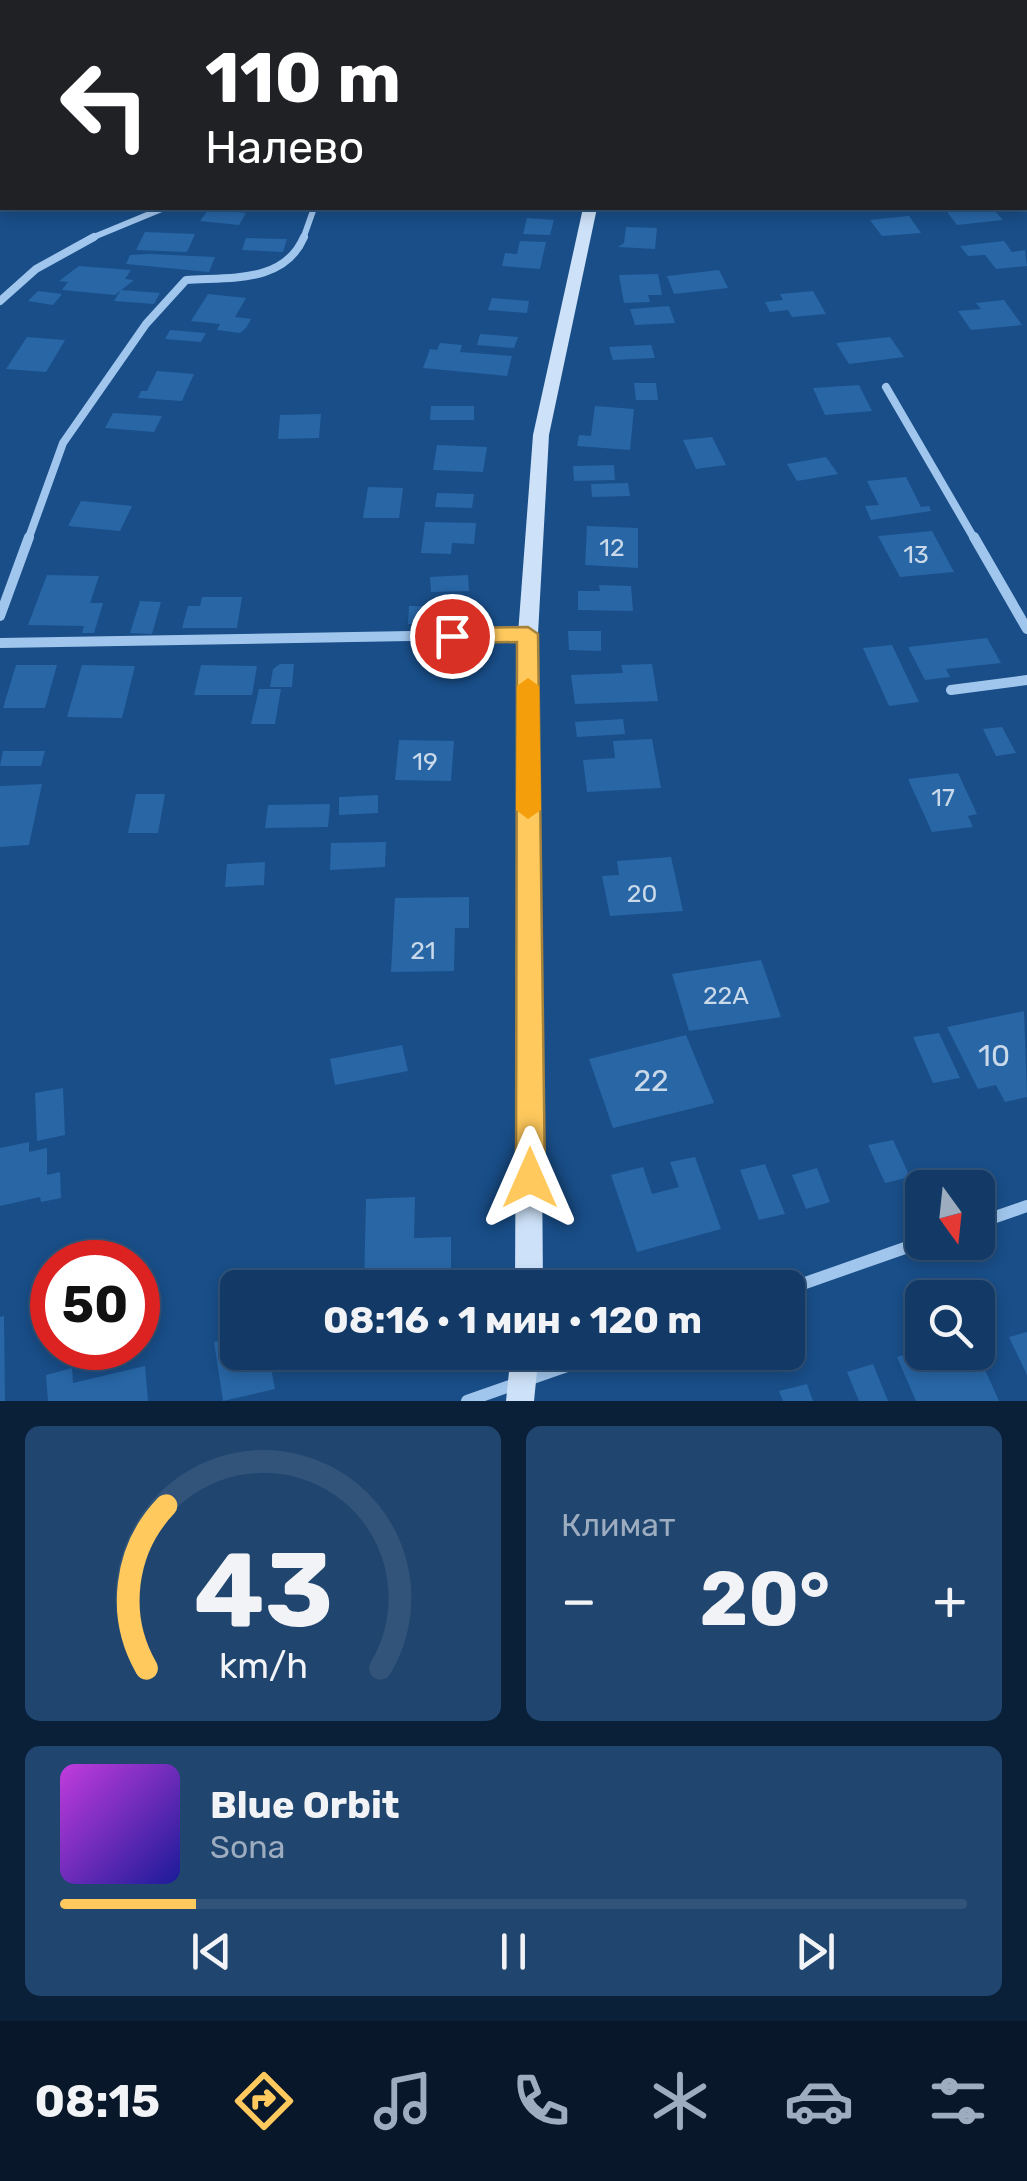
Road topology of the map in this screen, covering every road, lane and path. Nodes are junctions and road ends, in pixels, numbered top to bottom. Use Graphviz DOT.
graph roads {
  1 [pos="159,210"];
  2 [pos="313,210"];
  3 [pos="590,210"];
  4 [pos="0,301"];
  5 [pos="886,387"];
  6 [pos="1,609"];
  7 [pos="1027,629"];
  8 [pos="528,634"];
  9 [pos="0,643"];
  10 [pos="1027,680"];
  11 [pos="951,690"];
  12 [pos="1027,1206"];
  13 [pos="995,1217"];
  14 [pos="905,1248"];
  15 [pos="529,1270"];
  16 [pos="805,1284"];
  17 [pos="568,1370"];
  18 [pos="521,1392"];
  19 [pos="467,1401"];
  1 -- 4 [label="street"];
  2 -- 6 [label="street"];
  3 -- 8 [label="main road"];
  5 -- 7 [label="street"];
  8 -- 9 [label="street"];
  8 -- 15 [label="main road"];
  10 -- 11 [label="street"];
  12 -- 13 [label="street"];
  14 -- 16 [label="street"];
  17 -- 18 [label="street"];
  18 -- 19 [label="street"];
}
